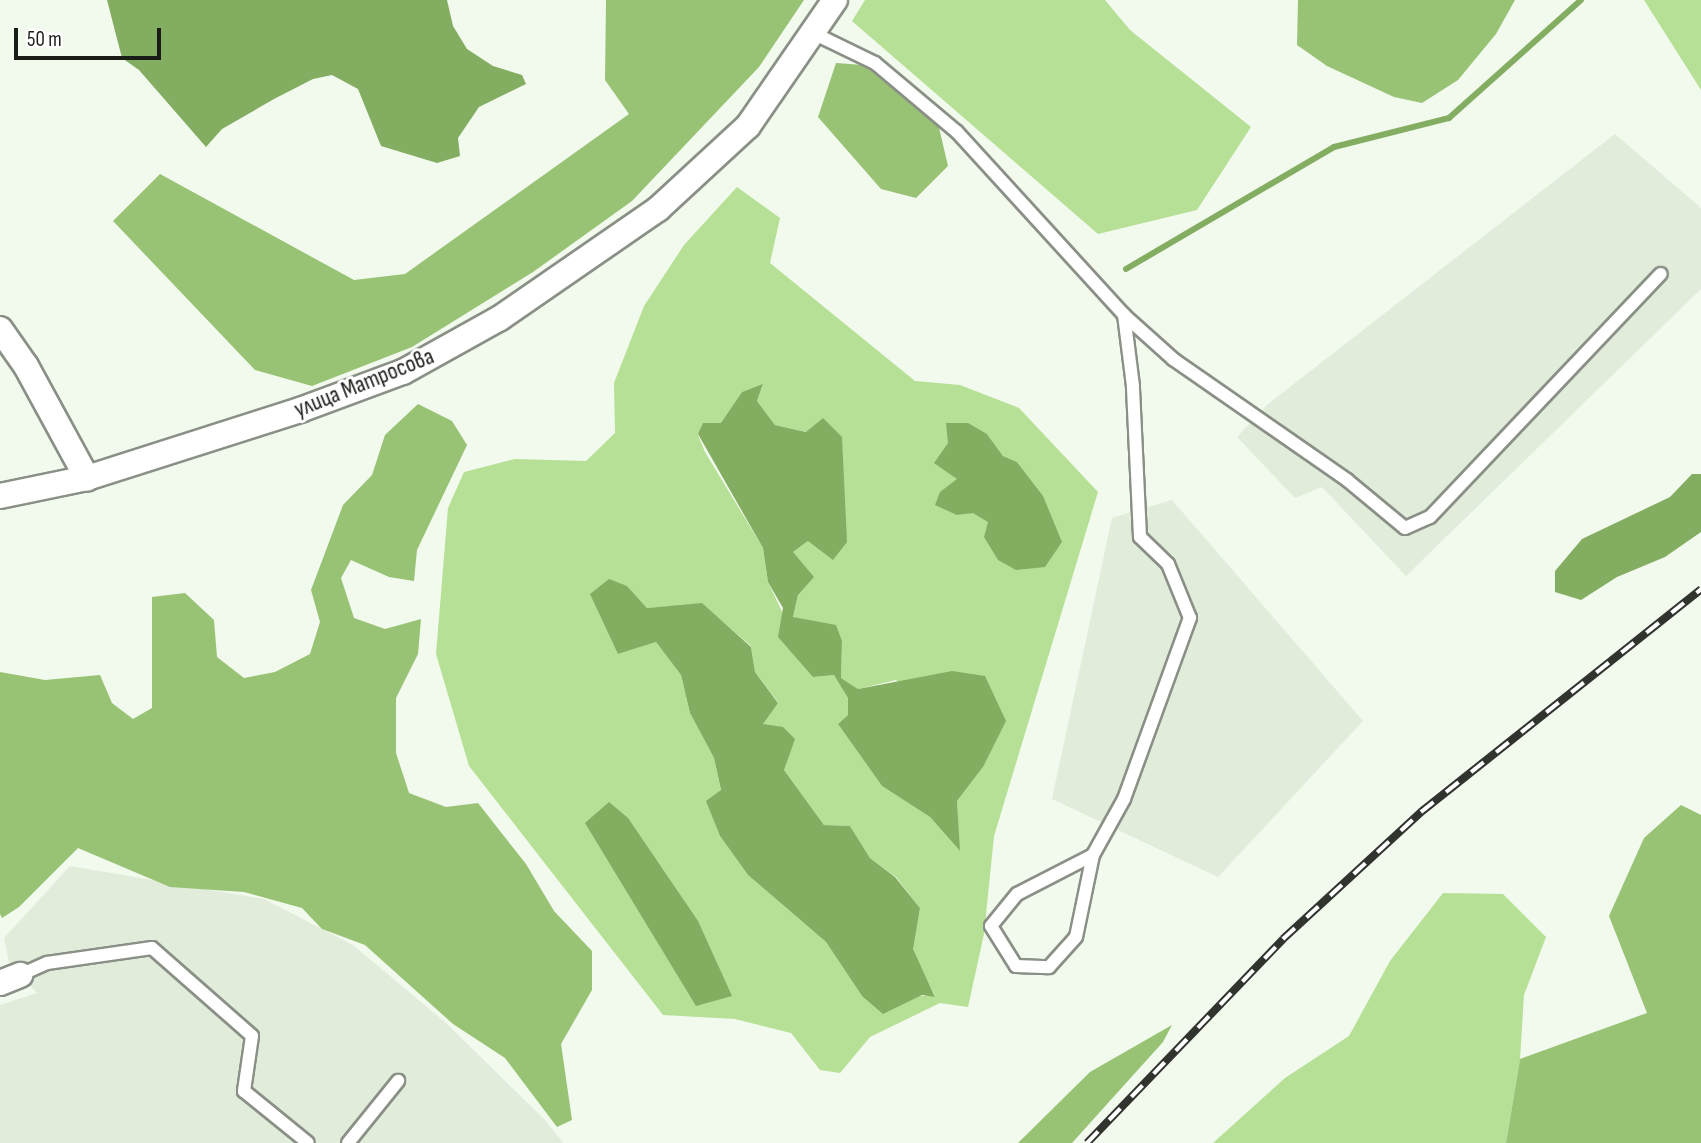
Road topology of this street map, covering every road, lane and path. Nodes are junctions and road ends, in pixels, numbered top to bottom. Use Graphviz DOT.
graph roads {
  1 [pos="835,0"];
  2 [pos="813,33"];
  3 [pos="1661,274"];
  4 [pos="1124,315"];
  5 [pos="0,328"];
  6 [pos="87,478"];
  7 [pos="0,496"];
  8 [pos="1094,855"];
  9 [pos="10,979"];
  10 [pos="398,1082"];
  11 [pos="308,1143"];
  12 [pos="348,1143"];
  1 -- 2 [label="street, улица Матросова"];
  2 -- 4 [label="lane"];
  2 -- 6 [label="street, улица Матросова"];
  3 -- 4 [label="lane"];
  4 -- 8 [label="lane"];
  5 -- 6 [label="street"];
  6 -- 7 [label="street, улица Матросова"];
  8 -- 8 [label="lane"];
  9 -- 11 [label="lane"];
  10 -- 12 [label="lane"];
}
